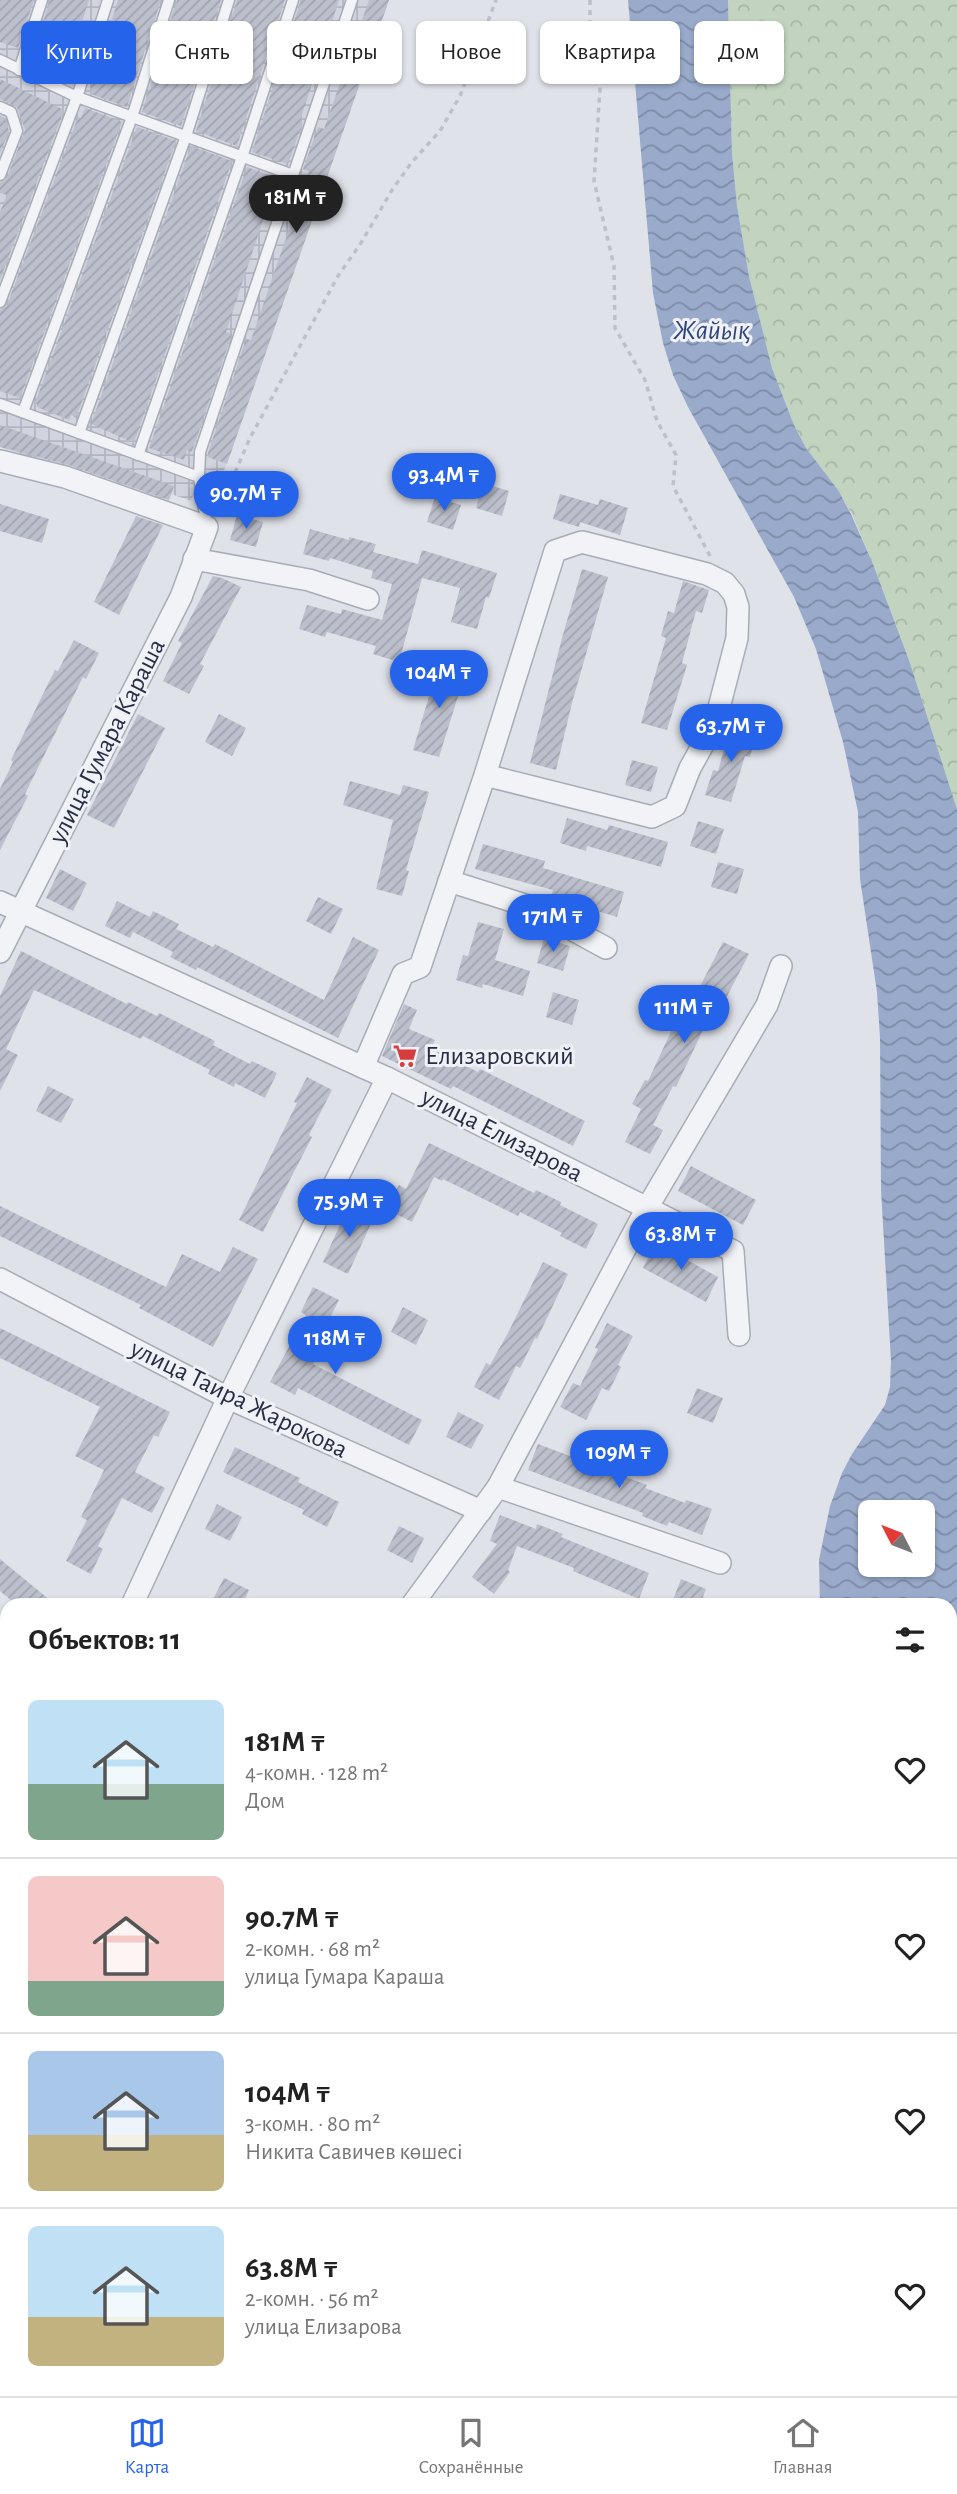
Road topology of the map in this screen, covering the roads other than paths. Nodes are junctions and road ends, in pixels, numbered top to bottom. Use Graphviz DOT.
graph roads {
  1 [pos="42,0"];
  2 [pos="108,0"];
  3 [pos="169,0"];
  4 [pos="229,0"];
  5 [pos="293,0"];
  6 [pos="352,0"];
  7 [pos="0,60"];
  8 [pos="19,70"];
  9 [pos="76,97"];
  10 [pos="0,107"];
  11 [pos="132,117"];
  12 [pos="186,136"];
  13 [pos="242,157"];
  14 [pos="0,175"];
  15 [pos="293,175"];
  16 [pos="0,302"];
  17 [pos="0,404"];
  18 [pos="23,412"];
  19 [pos="79,433"];
  20 [pos="138,455"];
  21 [pos="0,461"];
  22 [pos="200,477"];
  23 [pos="207,527"];
  24 [pos="194,559"];
  25 [pos="369,599"];
  26 [pos="485,775"];
  27 [pos="449,881"];
  28 [pos="0,902"];
  29 [pos="20,912"];
  30 [pos="606,948"];
  31 [pos="0,952"];
  32 [pos="781,966"];
  33 [pos="363,1067"];
  34 [pos="387,1078"];
  35 [pos="647,1208"];
  36 [pos="0,1279"];
  37 [pos="739,1335"];
  38 [pos="228,1398"];
  39 [pos="498,1488"];
  40 [pos="481,1511"];
  41 [pos="720,1563"];
  42 [pos="135,1598"];
  43 [pos="417,1598"];
  1 -- 8 [label="lane"];
  2 -- 9 [label="lane"];
  3 -- 11 [label="lane"];
  4 -- 12 [label="lane"];
  5 -- 13 [label="lane"];
  6 -- 15 [label="lane"];
  7 -- 8 [label="lane"];
  8 -- 9 [label="lane"];
  9 -- 11 [label="lane"];
  9 -- 16 [label="lane"];
  10 -- 14 [label="lane"];
  11 -- 12 [label="lane"];
  11 -- 18 [label="lane"];
  12 -- 13 [label="lane"];
  12 -- 19 [label="lane"];
  13 -- 15 [label="lane"];
  13 -- 20 [label="lane"];
  15 -- 22 [label="lane"];
  17 -- 18 [label="lane"];
  18 -- 19 [label="lane"];
  19 -- 20 [label="lane"];
  20 -- 22 [label="lane"];
  21 -- 23 [label="street"];
  22 -- 23 [label="lane"];
  23 -- 24 [label="street, улица Гумара Караша"];
  24 -- 25 [label="street"];
  24 -- 29 [label="street, улица Гумара Караша"];
  26 -- 26 [label="street"];
  26 -- 27 [label="street"];
  27 -- 30 [label="street"];
  27 -- 33 [label="street"];
  28 -- 29 [label="street, улица Елизарова"];
  29 -- 31 [label="street, улица Гумара Караша"];
  29 -- 33 [label="street, улица Елизарова"];
  32 -- 35 [label="street"];
  33 -- 34 [label="street, улица Елизарова"];
  34 -- 35 [label="street, улица Елизарова"];
  34 -- 38 [label="street"];
  35 -- 37 [label="street, улица Елизарова"];
  35 -- 39 [label="street"];
  36 -- 38 [label="street, улица Таира Жарокова"];
  38 -- 40 [label="street, улица Таира Жарокова"];
  38 -- 42 [label="street"];
  39 -- 40 [label="street"];
  39 -- 41 [label="street"];
  40 -- 43 [label="street"];
}
